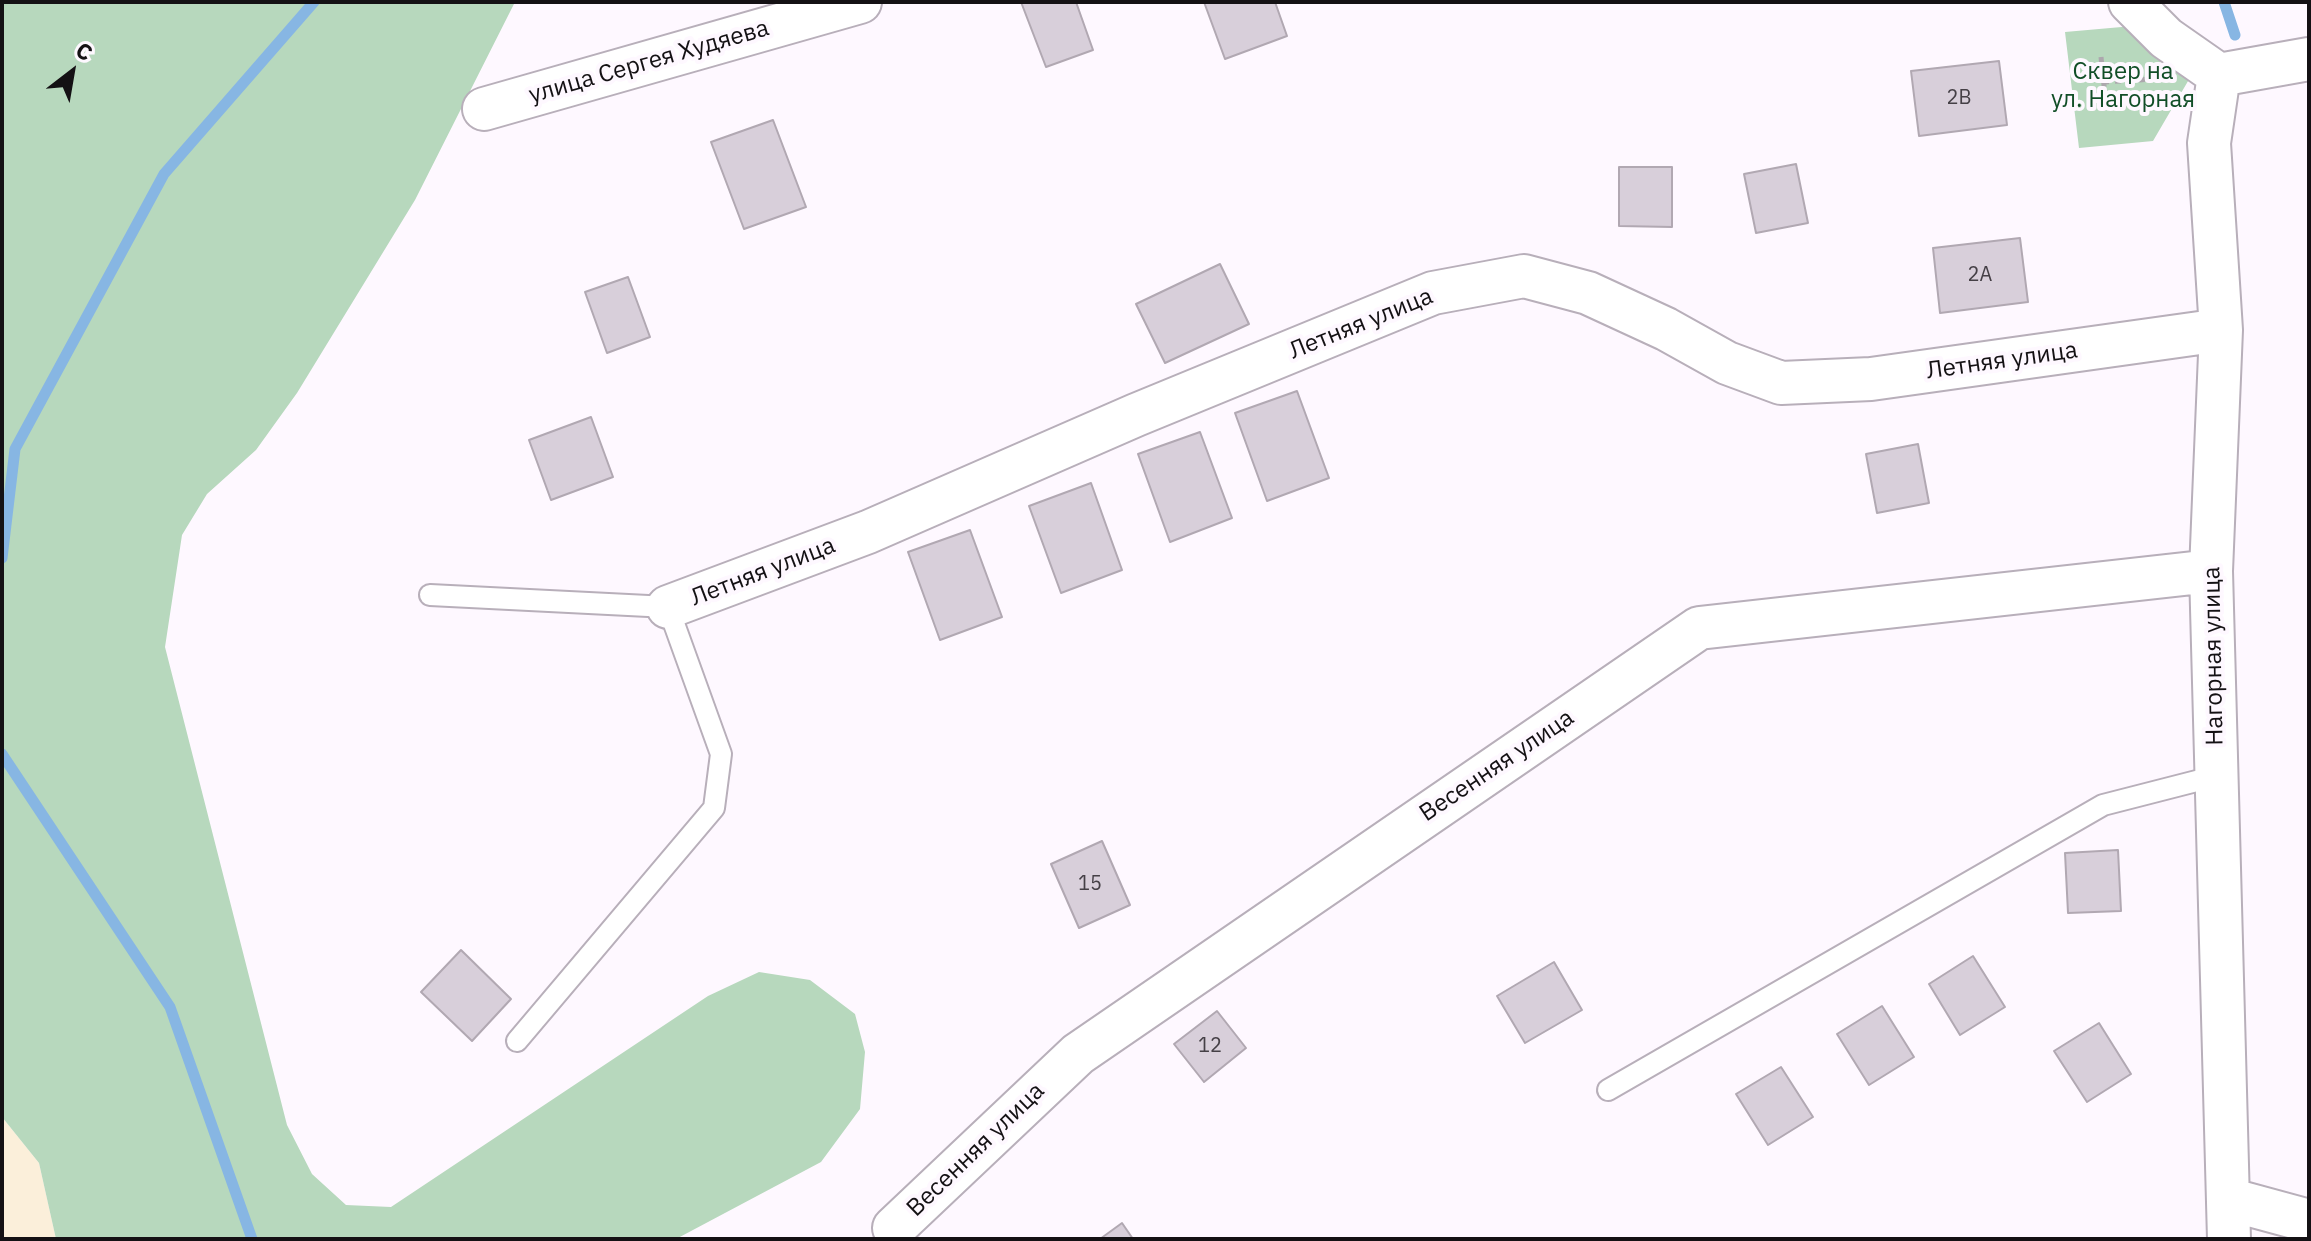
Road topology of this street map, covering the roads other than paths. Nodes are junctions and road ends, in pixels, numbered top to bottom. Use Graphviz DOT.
graph roads {
  1 [pos="860,2"];
  2 [pos="2130,2"];
  3 [pos="2309,59"];
  4 [pos="2219,75"];
  5 [pos="484,109"];
  6 [pos="2221,330"];
  7 [pos="2211,571"];
  8 [pos="430,595"];
  9 [pos="668,607"];
  10 [pos="2216,776"];
  11 [pos="517,1041"];
  12 [pos="1608,1090"];
  13 [pos="2229,1219"];
  14 [pos="2309,1220"];
  15 [pos="894,1228"];
  1 -- 5 [label="street, улица Сергея Худяева"];
  2 -- 4 [label="street"];
  3 -- 4 [label="street"];
  4 -- 6 [label="street, Нагорная улица"];
  6 -- 7 [label="street, Нагорная улица"];
  6 -- 9 [label="street, Летняя улица"];
  7 -- 10 [label="street, Нагорная улица"];
  7 -- 15 [label="street, Весенняя улица"];
  8 -- 9 [label="lane"];
  9 -- 11 [label="lane"];
  10 -- 12 [label="lane"];
  10 -- 13 [label="street, Нагорная улица"];
  13 -- 14 [label="street"];
}
